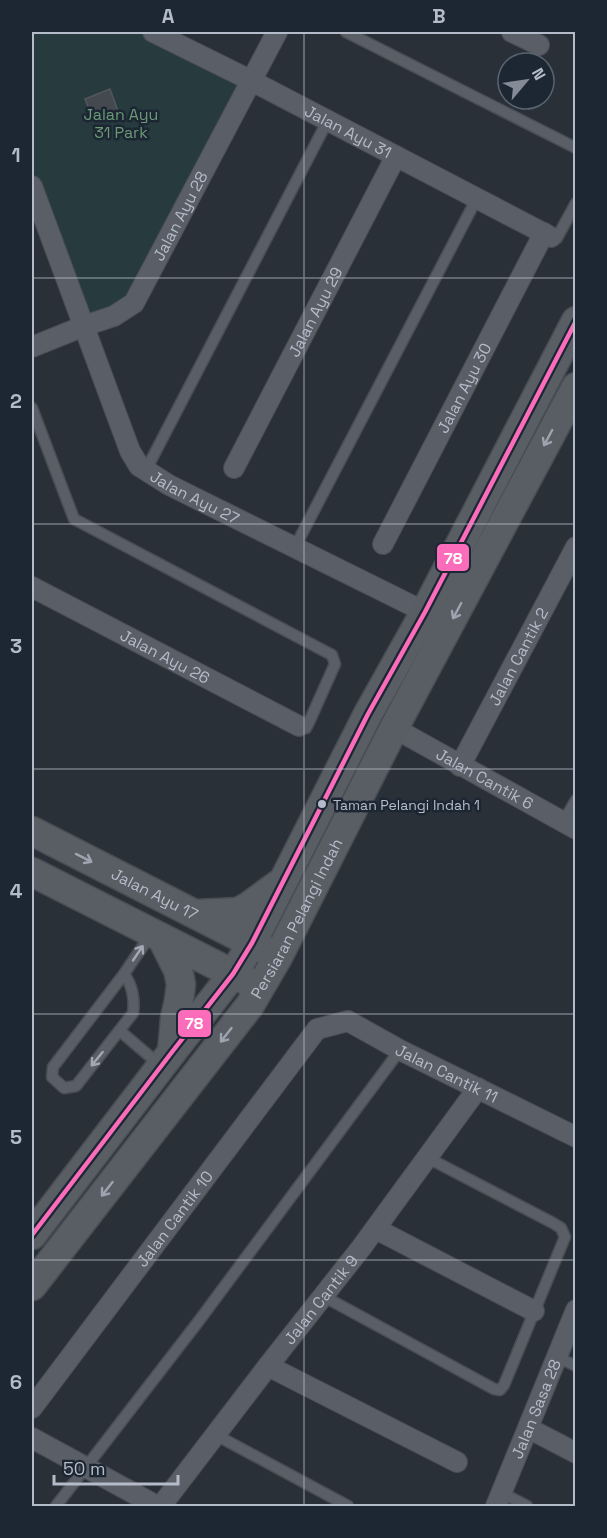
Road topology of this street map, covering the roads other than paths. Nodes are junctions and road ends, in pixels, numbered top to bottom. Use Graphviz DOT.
graph roads {
  1 [pos="153,32"];
  2 [pos="277,32"];
  3 [pos="346,32"];
  4 [pos="512,32"];
  5 [pos="539,45"];
  6 [pos="252,81"];
  7 [pos="328,120"];
  8 [pos="576,148"];
  9 [pos="396,156"];
  10 [pos="32,186"];
  11 [pos="477,198"];
  12 [pos="576,203"];
  13 [pos="548,235"];
  14 [pos="576,321"];
  15 [pos="84,326"];
  16 [pos="32,347"];
  17 [pos="576,387"];
  18 [pos="32,408"];
  19 [pos="234,468"];
  20 [pos="146,470"];
  21 [pos="382,544"];
  22 [pos="295,548"];
  23 [pos="576,548"];
  24 [pos="32,587"];
  25 [pos="425,612"];
  26 [pos="299,726"];
  27 [pos="394,728"];
  28 [pos="359,732"];
  29 [pos="460,766"];
  30 [pos="576,800"];
  31 [pos="569,825"];
  32 [pos="32,831"];
  33 [pos="32,872"];
  34 [pos="282,882"];
  35 [pos="194,914"];
  36 [pos="157,935"];
  37 [pos="252,943"];
  38 [pos="278,957"];
  39 [pos="124,974"];
  40 [pos="233,974"];
  41 [pos="261,988"];
  42 [pos="317,1029"];
  43 [pos="120,1031"];
  44 [pos="400,1050"];
  45 [pos="166,1059"];
  46 [pos="478,1088"];
  47 [pos="576,1137"];
  48 [pos="428,1158"];
  49 [pos="376,1228"];
  50 [pos="32,1235"];
  51 [pos="32,1286"];
  52 [pos="323,1296"];
  53 [pos="576,1310"];
  54 [pos="534,1311"];
  55 [pos="556,1357"];
  56 [pos="268,1366"];
  57 [pos="576,1366"];
  58 [pos="32,1408"];
  59 [pos="528,1428"];
  60 [pos="216,1435"];
  61 [pos="32,1438"];
  62 [pos="576,1453"];
  63 [pos="457,1462"];
  64 [pos="85,1467"];
  65 [pos="499,1500"];
  66 [pos="56,1506"];
  67 [pos="159,1506"];
  68 [pos="348,1506"];
  69 [pos="526,1506"];
  1 -- 6 [label="street, Jalan Ayu 31"];
  2 -- 6 [label="street, Jalan Ayu 28"];
  3 -- 8 [label="lane"];
  4 -- 5 [label="street"];
  6 -- 7 [label="street, Jalan Ayu 31"];
  6 -- 15 [label="street, Jalan Ayu 28"];
  7 -- 9 [label="street, Jalan Ayu 31"];
  7 -- 20 [label="lane"];
  9 -- 11 [label="street, Jalan Ayu 31"];
  9 -- 19 [label="street, Jalan Ayu 29"];
  10 -- 15 [label="street, Jalan Ayu 27"];
  11 -- 13 [label="street, Jalan Ayu 31"];
  11 -- 22 [label="lane"];
  12 -- 13 [label="lane"];
  13 -- 21 [label="street, Jalan Ayu 30"];
  14 -- 25 [label="main road, Persiaran Pelangi Indah"];
  15 -- 16 [label="street"];
  15 -- 20 [label="street, Jalan Ayu 27"];
  17 -- 27 [label="main road, Persiaran Pelangi Indah, one-way"];
  18 -- 26 [label="lane"];
  20 -- 22 [label="street, Jalan Ayu 27"];
  22 -- 25 [label="street, Jalan Ayu 27"];
  23 -- 29 [label="street, Jalan Cantik 2"];
  24 -- 26 [label="street, Jalan Ayu 26"];
  25 -- 28 [label="main road, Persiaran Pelangi Indah"];
  27 -- 28 [label="main road"];
  27 -- 29 [label="street, Jalan Cantik 6"];
  27 -- 38 [label="main road, Persiaran Pelangi Indah"];
  28 -- 34 [label="main road, Persiaran Pelangi Indah"];
  29 -- 31 [label="street, Jalan Cantik 6"];
  30 -- 31 [label="lane"];
  32 -- 35 [label="main road, Jalan Ayu 17, one-way"];
  33 -- 36 [label="main road"];
  34 -- 35 [label="main road"];
  34 -- 37 [label="main road, Persiaran Pelangi Indah"];
  35 -- 37 [label="main road, Jalan Ayu 17"];
  39 -- 36 [label="lane, one-way"];
  36 -- 40 [label="main road"];
  36 -- 45 [label="main road"];
  37 -- 38 [label="main road, Jalan Ayu 17"];
  37 -- 40 [label="main road, Persiaran Pelangi Indah"];
  38 -- 41 [label="main road, Persiaran Pelangi Indah"];
  39 -- 43 [label="lane"];
  43 -- 39 [label="lane, one-way"];
  40 -- 41 [label="main road"];
  40 -- 45 [label="main road, Persiaran Pelangi Indah"];
  41 -- 51 [label="main road, Persiaran Pelangi Indah, one-way"];
  42 -- 44 [label="street, Jalan Cantik 11"];
  42 -- 58 [label="street, Jalan Cantik 10"];
  43 -- 45 [label="lane"];
  44 -- 46 [label="street, Jalan Cantik 11"];
  44 -- 64 [label="lane"];
  45 -- 50 [label="main road, Persiaran Pelangi Indah"];
  46 -- 47 [label="street, Jalan Cantik 11"];
  46 -- 48 [label="street, Jalan Cantik 9"];
  48 -- 49 [label="street, Jalan Cantik 9"];
  48 -- 54 [label="lane"];
  49 -- 52 [label="street, Jalan Cantik 9"];
  49 -- 54 [label="street"];
  52 -- 54 [label="lane"];
  52 -- 56 [label="street, Jalan Cantik 9"];
  53 -- 55 [label="street, Jalan Sasa 28"];
  55 -- 57 [label="lane"];
  55 -- 59 [label="street, Jalan Sasa 28"];
  56 -- 60 [label="street, Jalan Cantik 9"];
  56 -- 63 [label="street"];
  59 -- 62 [label="street"];
  59 -- 65 [label="street, Jalan Sasa 28"];
  60 -- 67 [label="street, Jalan Cantik 9"];
  60 -- 68 [label="lane"];
  61 -- 64 [label="street"];
  64 -- 66 [label="lane"];
  64 -- 67 [label="street"];
  65 -- 69 [label="lane"];
}
